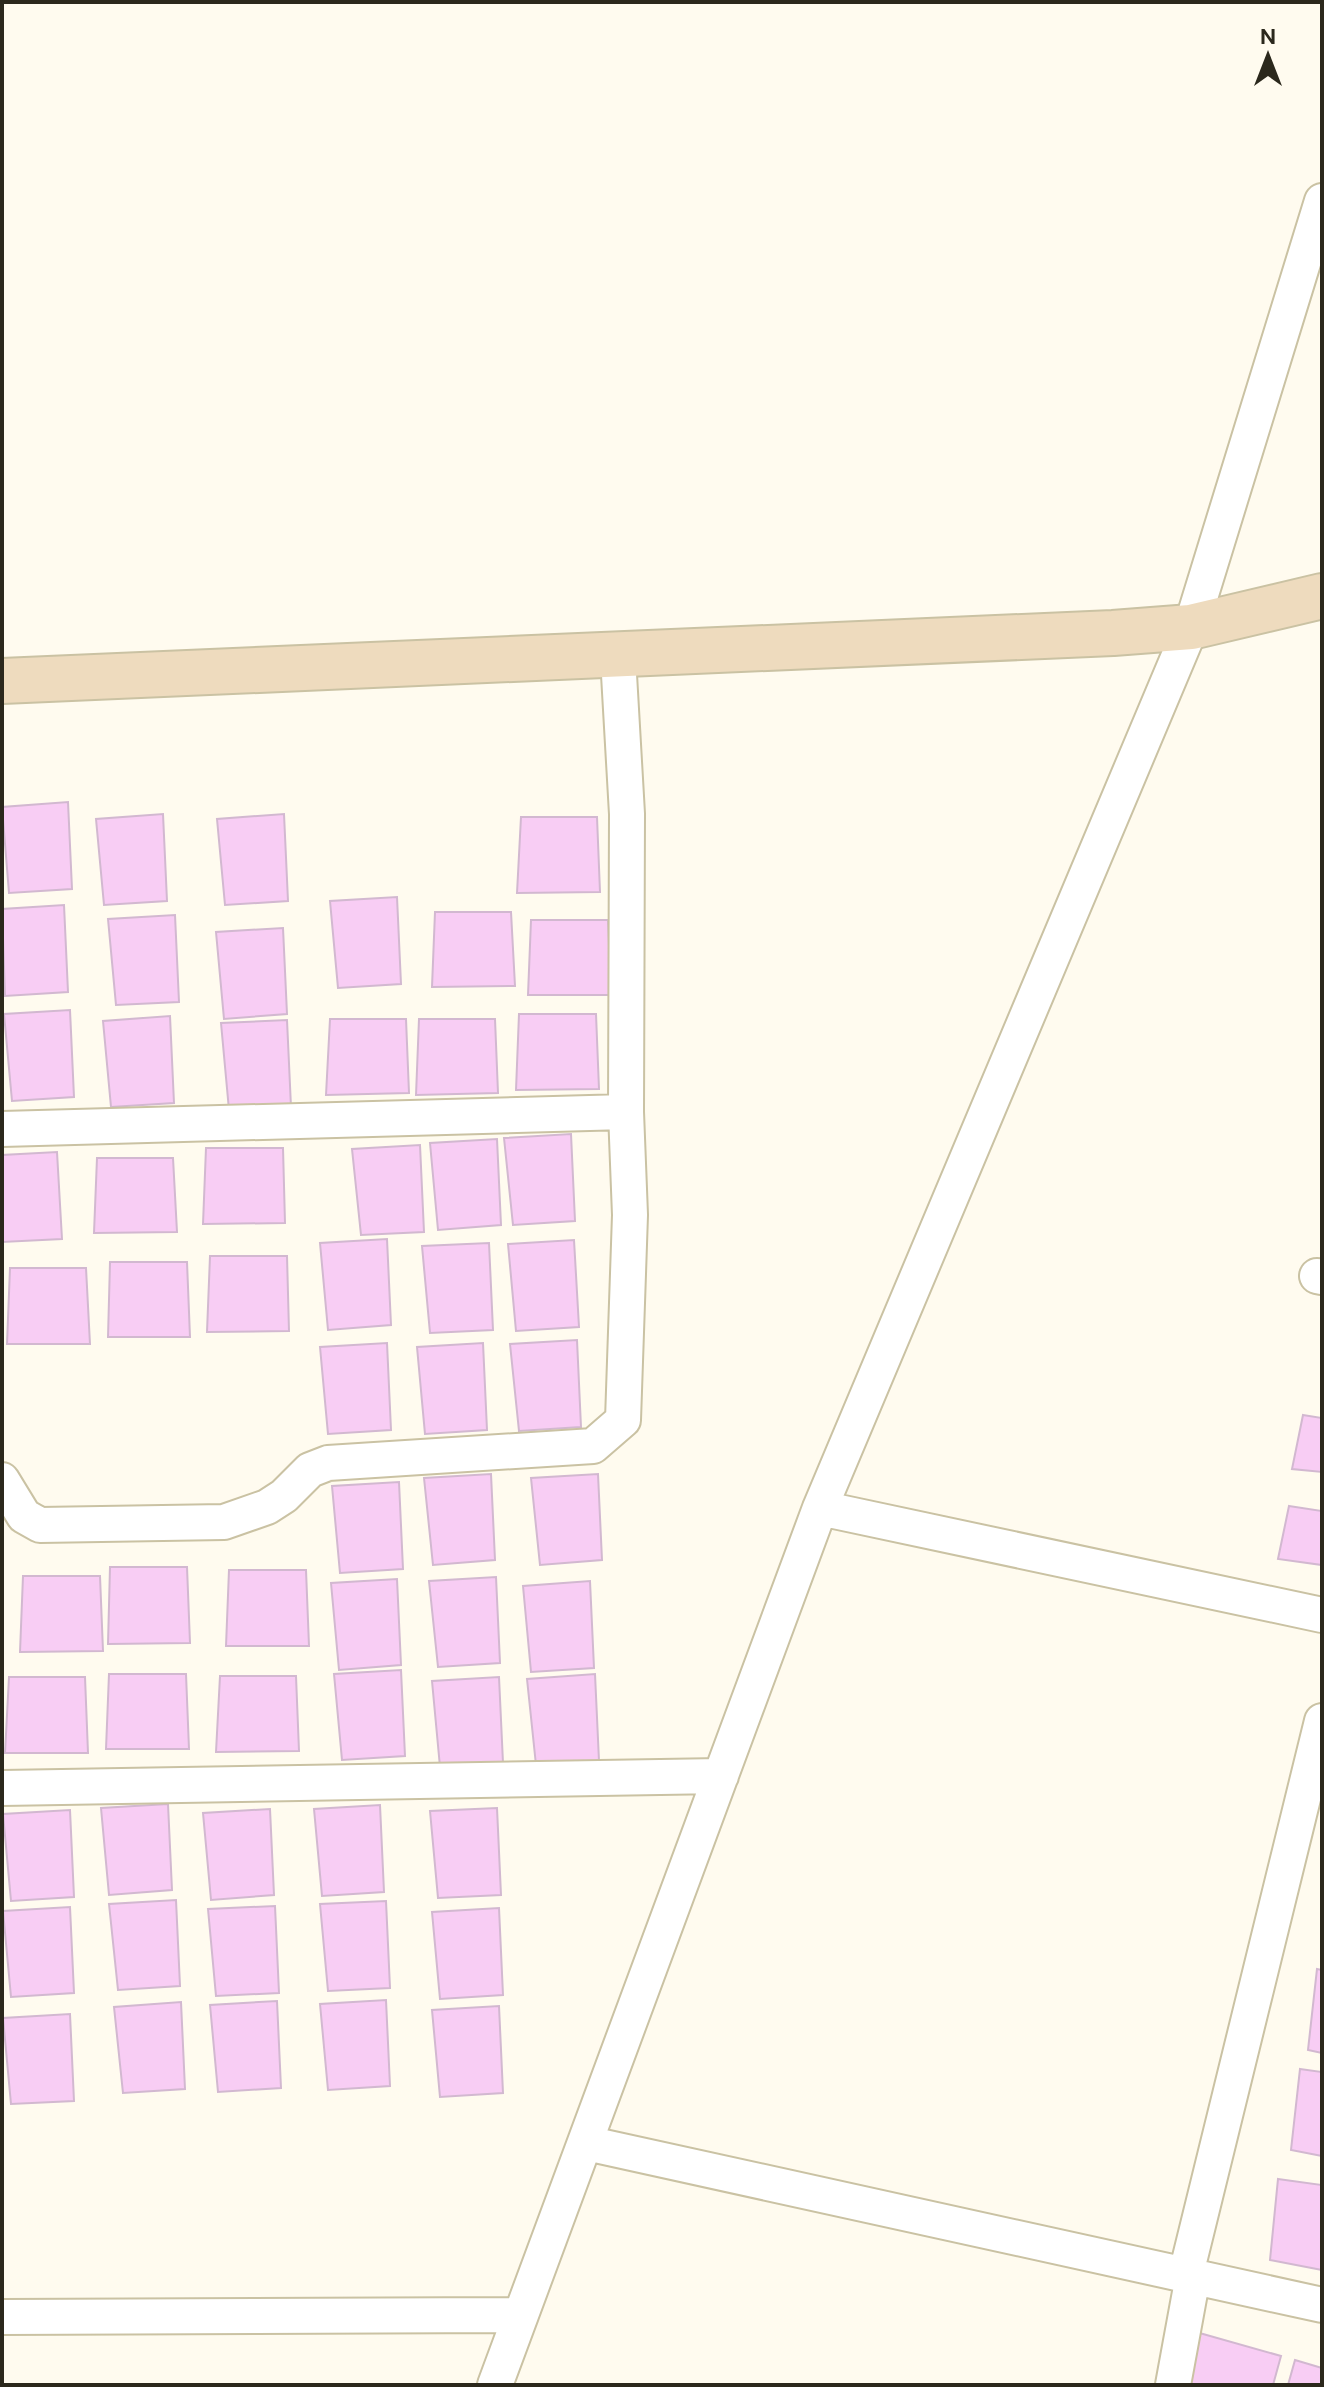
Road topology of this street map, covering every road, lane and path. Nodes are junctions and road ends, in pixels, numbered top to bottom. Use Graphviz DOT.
graph roads {
  1 [pos="1322,201"];
  2 [pos="1322,596"];
  3 [pos="1191,627"];
  4 [pos="618,657"];
  5 [pos="2,681"];
  6 [pos="626,1112"];
  7 [pos="2,1129"];
  8 [pos="2,1480"];
  9 [pos="820,1508"];
  10 [pos="1322,1615"];
  11 [pos="1322,1721"];
  12 [pos="721,1776"];
  13 [pos="2,1788"];
  14 [pos="586,2143"];
  15 [pos="1189,2275"];
  16 [pos="1322,2305"];
  17 [pos="521,2315"];
  18 [pos="2,2317"];
  19 [pos="495,2385"];
  20 [pos="1173,2385"];
  1 -- 3 [label="street"];
  2 -- 3 [label="main road"];
  3 -- 4 [label="main road"];
  3 -- 9 [label="street"];
  4 -- 5 [label="main road"];
  4 -- 6 [label="street"];
  6 -- 7 [label="street"];
  6 -- 8 [label="street"];
  9 -- 10 [label="street"];
  9 -- 12 [label="street"];
  11 -- 15 [label="street"];
  12 -- 13 [label="street"];
  12 -- 14 [label="street"];
  14 -- 15 [label="street"];
  14 -- 17 [label="street"];
  15 -- 16 [label="street"];
  15 -- 20 [label="street"];
  17 -- 18 [label="street"];
  17 -- 19 [label="street"];
}
